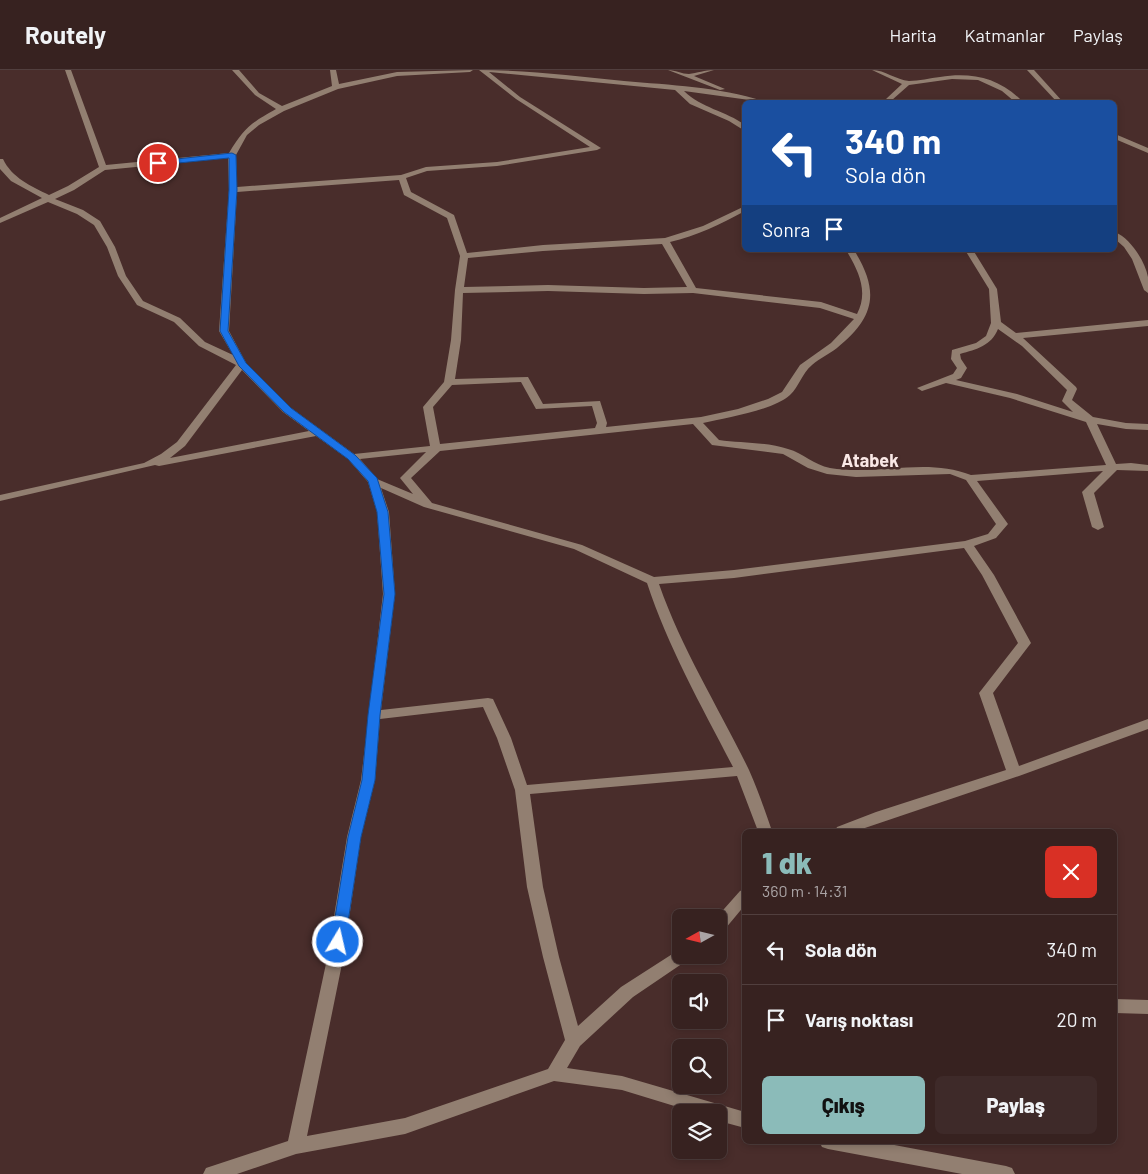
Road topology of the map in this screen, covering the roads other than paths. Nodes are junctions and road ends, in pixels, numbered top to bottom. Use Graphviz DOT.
graph roads {
  1 [pos="68,70"];
  2 [pos="235,70"];
  3 [pos="333,70"];
  4 [pos="470,70"];
  5 [pos="482,70"];
  6 [pos="488,70"];
  7 [pos="671,70"];
  8 [pos="711,70"];
  9 [pos="875,70"];
  10 [pos="1030,70"];
  11 [pos="687,76"];
  12 [pos="907,83"];
  13 [pos="336,87"];
  14 [pos="677,88"];
  15 [pos="744,97"];
  16 [pos="754,100"];
  17 [pos="888,100"];
  18 [pos="1016,100"];
  19 [pos="1058,100"];
  20 [pos="281,109"];
  21 [pos="742,126"];
  22 [pos="1117,137"];
  23 [pos="1148,152"];
  24 [pos="232,155"];
  25 [pos="0,161"];
  26 [pos="102,168"];
  27 [pos="402,177"];
  28 [pos="233,190"];
  29 [pos="48,199"];
  30 [pos="742,210"];
  31 [pos="0,221"];
  32 [pos="1117,236"];
  33 [pos="665,241"];
  34 [pos="851,252"];
  35 [pos="969,252"];
  36 [pos="464,256"];
  37 [pos="459,290"];
  38 [pos="693,290"];
  39 [pos="1148,290"];
  40 [pos="860,318"];
  41 [pos="996,323"];
  42 [pos="1148,323"];
  43 [pos="1015,336"];
  44 [pos="242,364"];
  45 [pos="945,380"];
  46 [pos="448,382"];
  47 [pos="922,388"];
  48 [pos="1090,420"];
  49 [pos="696,421"];
  50 [pos="1148,427"];
  51 [pos="318,432"];
  52 [pos="599,432"];
  53 [pos="436,449"];
  54 [pos="352,457"];
  55 [pos="147,465"];
  56 [pos="1113,468"];
  57 [pos="1148,468"];
  58 [pos="970,478"];
  59 [pos="373,481"];
  60 [pos="0,498"];
  61 [pos="428,505"];
  62 [pos="1098,528"];
  63 [pos="967,544"];
  64 [pos="652,581"];
  65 [pos="374,715"];
  66 [pos="1148,724"];
  67 [pos="742,771"];
  68 [pos="1014,773"];
  69 [pos="522,790"];
  70 [pos="764,829"];
  71 [pos="847,829"];
  72 [pos="742,899"];
  73 [pos="728,915"];
  74 [pos="672,962"];
  75 [pos="1117,1006"];
  76 [pos="1148,1007"];
  77 [pos="574,1040"];
  78 [pos="554,1074"];
  79 [pos="689,1104"];
  80 [pos="727,1115"];
  81 [pos="742,1119"];
  82 [pos="844,1144"];
  83 [pos="296,1146"];
  84 [pos="212,1174"];
  85 [pos="1006,1174"];
  1 -- 26 [label="street"];
  2 -- 20 [label="street"];
  3 -- 13 [label="street"];
  4 -- 13 [label="street"];
  5 -- 27 [label="street"];
  6 -- 14 [label="street"];
  7 -- 11 [label="street"];
  8 -- 11 [label="street"];
  9 -- 12 [label="street"];
  10 -- 19 [label="street"];
  11 -- 15 [label="street"];
  12 -- 17 [label="street"];
  12 -- 18 [label="street"];
  13 -- 20 [label="street"];
  14 -- 15 [label="street"];
  14 -- 21 [label="street"];
  15 -- 16 [label="street"];
  20 -- 24 [label="street"];
  22 -- 23 [label="street"];
  24 -- 26 [label="street"];
  24 -- 28 [label="street"];
  25 -- 29 [label="street"];
  26 -- 29 [label="street"];
  27 -- 28 [label="street"];
  27 -- 36 [label="street"];
  28 -- 44 [label="street"];
  29 -- 31 [label="street"];
  29 -- 44 [label="street"];
  30 -- 33 [label="street"];
  32 -- 39 [label="street"];
  33 -- 36 [label="street"];
  33 -- 38 [label="street"];
  34 -- 40 [label="street"];
  35 -- 41 [label="street"];
  36 -- 37 [label="street"];
  37 -- 38 [label="street"];
  37 -- 46 [label="street"];
  38 -- 40 [label="street"];
  40 -- 49 [label="street"];
  41 -- 43 [label="street"];
  41 -- 45 [label="street"];
  42 -- 43 [label="street"];
  43 -- 48 [label="street"];
  44 -- 51 [label="street"];
  44 -- 55 [label="street"];
  45 -- 47 [label="street"];
  45 -- 48 [label="street"];
  46 -- 52 [label="street"];
  46 -- 53 [label="street"];
  48 -- 50 [label="street"];
  48 -- 56 [label="street"];
  49 -- 52 [label="street"];
  49 -- 58 [label="street"];
  51 -- 54 [label="street"];
  51 -- 55 [label="street"];
  52 -- 53 [label="street"];
  53 -- 54 [label="street"];
  53 -- 61 [label="street"];
  54 -- 59 [label="street"];
  55 -- 60 [label="street"];
  56 -- 57 [label="street"];
  56 -- 58 [label="street"];
  56 -- 62 [label="street"];
  58 -- 63 [label="street"];
  59 -- 61 [label="street"];
  59 -- 65 [label="street"];
  61 -- 64 [label="street"];
  63 -- 64 [label="street"];
  63 -- 68 [label="street"];
  64 -- 67 [label="street"];
  65 -- 69 [label="street"];
  65 -- 83 [label="street"];
  66 -- 68 [label="street"];
  67 -- 69 [label="street"];
  67 -- 70 [label="street"];
  68 -- 71 [label="street"];
  69 -- 77 [label="street"];
  72 -- 73 [label="street"];
  74 -- 77 [label="street"];
  75 -- 76 [label="street"];
  77 -- 78 [label="street"];
  78 -- 79 [label="street"];
  78 -- 83 [label="street"];
  80 -- 81 [label="street"];
  82 -- 85 [label="street"];
  83 -- 84 [label="street"];
}
